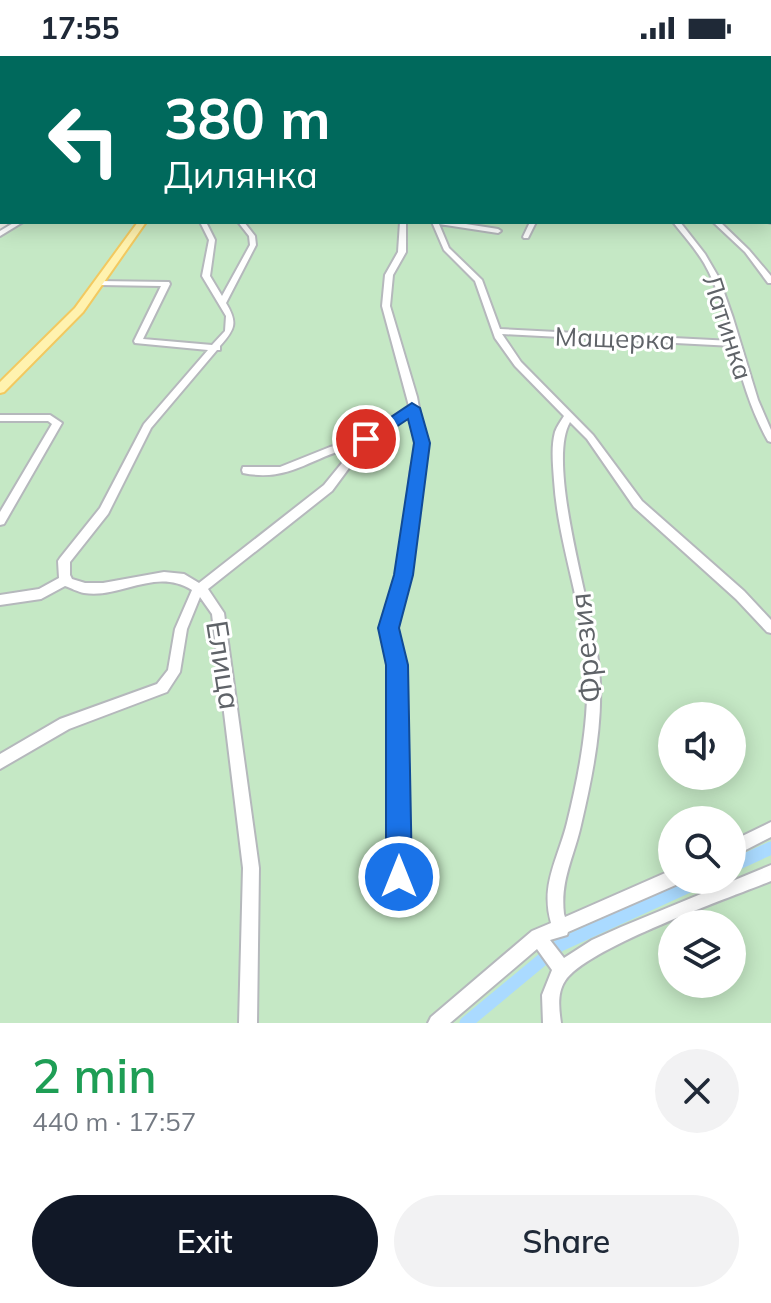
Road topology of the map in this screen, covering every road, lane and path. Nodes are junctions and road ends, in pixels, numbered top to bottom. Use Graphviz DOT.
graph roads {
  1 [pos="141,224"];
  2 [pos="204,224"];
  3 [pos="243,224"];
  4 [pos="403,224"];
  5 [pos="439,224"];
  6 [pos="451,224"];
  7 [pos="532,224"];
  8 [pos="678,224"];
  9 [pos="718,224"];
  10 [pos="498,231"];
  11 [pos="526,237"];
  12 [pos="771,281"];
  13 [pos="100,283"];
  14 [pos="223,301"];
  15 [pos="496,331"];
  16 [pos="734,344"];
  17 [pos="217,348"];
  18 [pos="0,389"];
  19 [pos="412,408"];
  20 [pos="569,415"];
  21 [pos="0,418"];
  22 [pos="771,439"];
  23 [pos="363,442"];
  24 [pos="247,470"];
  25 [pos="0,521"];
  26 [pos="66,580"];
  27 [pos="199,588"];
  28 [pos="0,600"];
  29 [pos="771,628"];
  30 [pos="0,762"];
  31 [pos="771,829"];
  32 [pos="746,842"];
  33 [pos="771,873"];
  34 [pos="399,877"];
  35 [pos="658,884"];
  36 [pos="561,929"];
  37 [pos="538,937"];
  38 [pos="562,969"];
  39 [pos="248,1023"];
  40 [pos="437,1023"];
  41 [pos="552,1023"];
  1 -- 13 [label="main road"];
  2 -- 14 [label="street"];
  3 -- 14 [label="street"];
  4 -- 19 [label="street"];
  5 -- 15 [label="street"];
  6 -- 10 [label="street"];
  7 -- 11 [label="street"];
  8 -- 16 [label="street, Латинка"];
  9 -- 12 [label="street"];
  13 -- 17 [label="street"];
  13 -- 18 [label="main road"];
  14 -- 17 [label="street"];
  15 -- 16 [label="street, Мащерка"];
  15 -- 20 [label="street"];
  16 -- 22 [label="street, Латинка"];
  17 -- 26 [label="street"];
  19 -- 23 [label="street"];
  19 -- 34 [label="street"];
  20 -- 29 [label="street"];
  20 -- 36 [label="street, Фрезия"];
  21 -- 25 [label="street"];
  23 -- 24 [label="street"];
  23 -- 27 [label="street"];
  26 -- 27 [label="street, Елица"];
  26 -- 28 [label="street"];
  27 -- 30 [label="street"];
  27 -- 39 [label="street, Елица"];
  31 -- 32 [label="street"];
  33 -- 38 [label="street"];
  35 -- 36 [label="street"];
  36 -- 37 [label="street"];
  37 -- 38 [label="street"];
  37 -- 40 [label="street"];
  38 -- 41 [label="street"];
}
